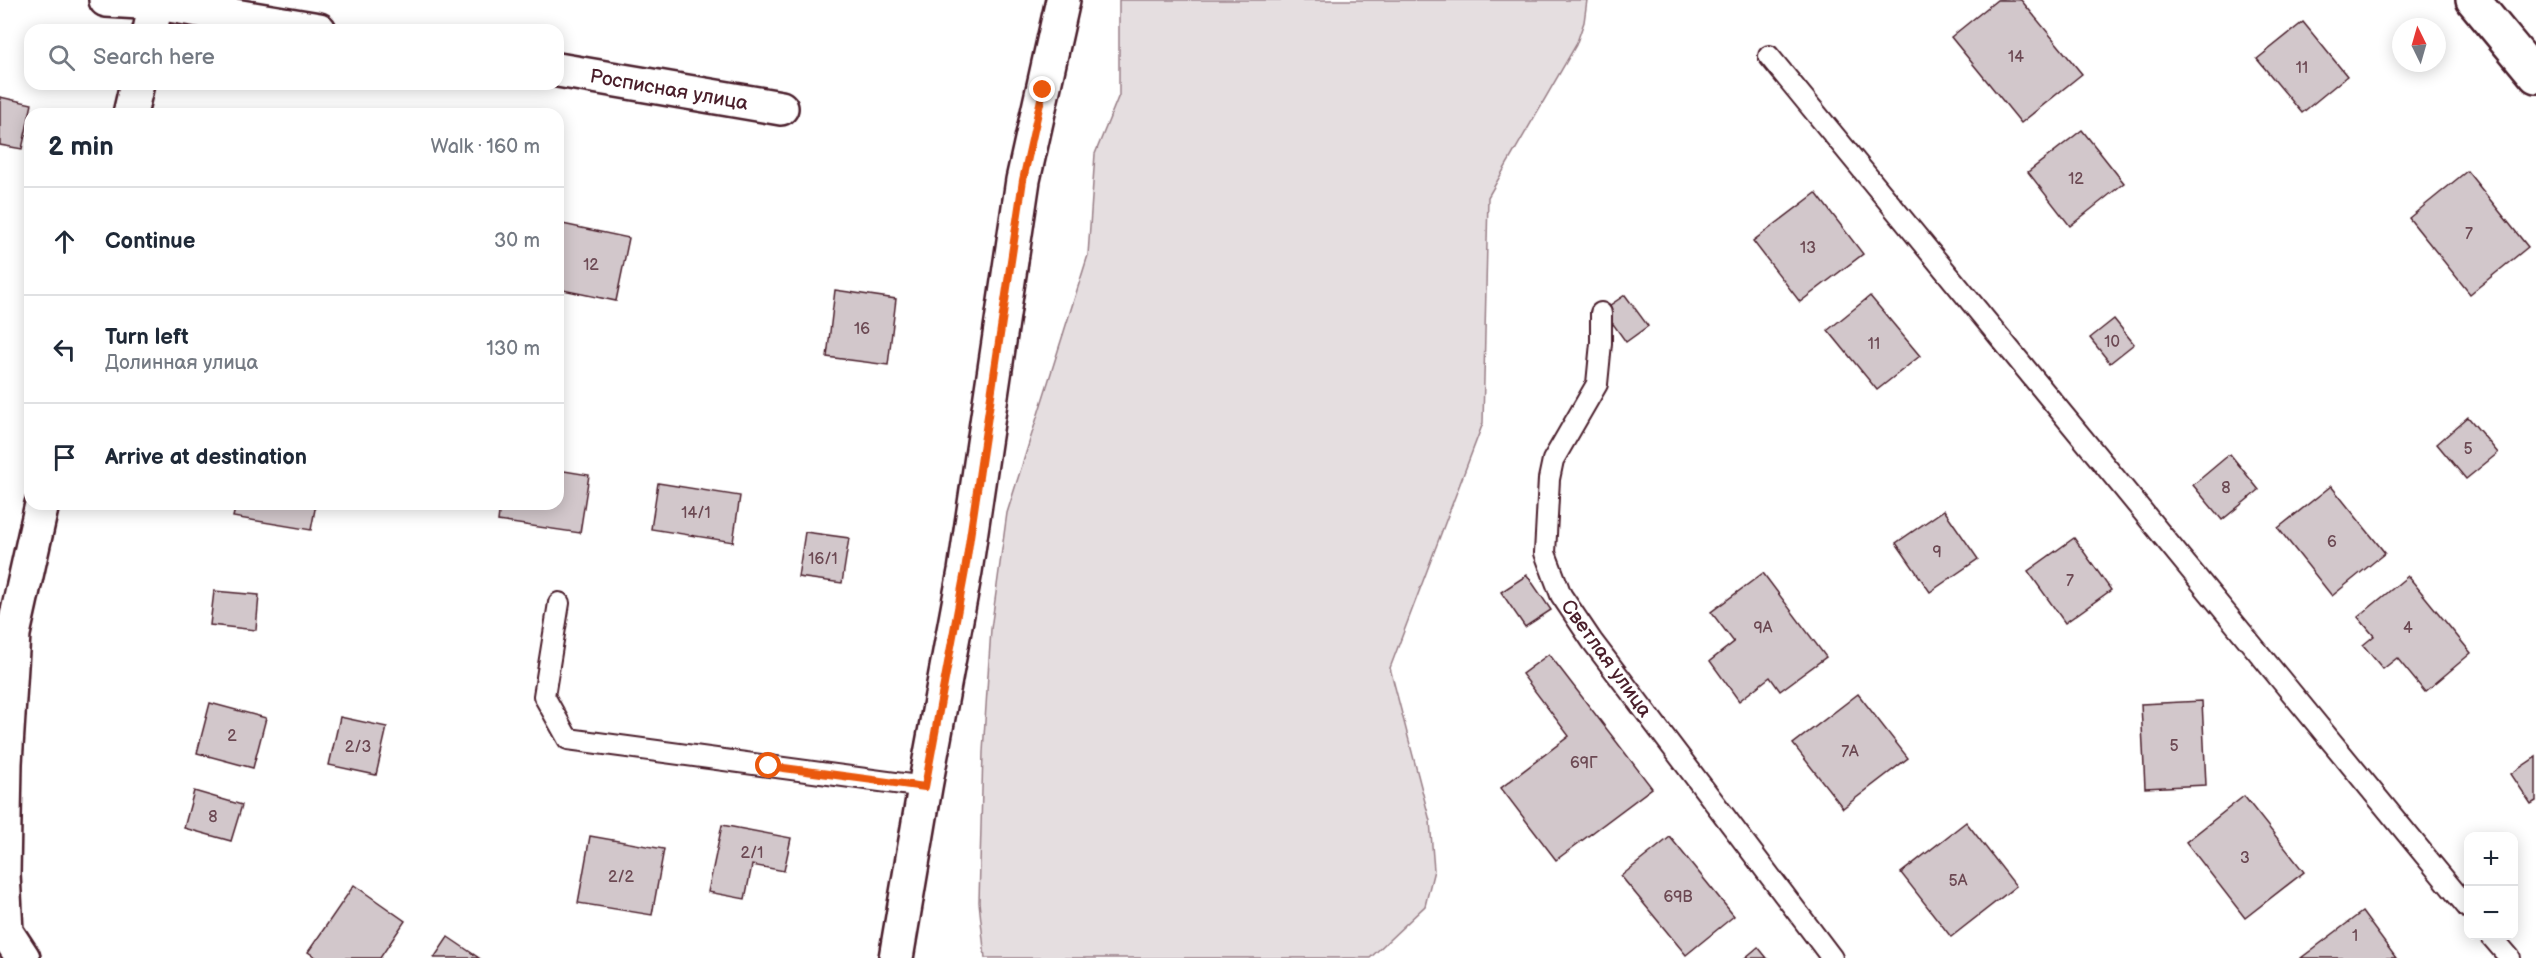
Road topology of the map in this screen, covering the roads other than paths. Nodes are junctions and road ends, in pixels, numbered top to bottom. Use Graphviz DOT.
graph roads {
  1 [pos="106,0"];
  2 [pos="1063,0"];
  3 [pos="2473,0"];
  4 [pos="155,11"];
  5 [pos="267,24"];
  6 [pos="1769,56"];
  7 [pos="564,71"];
  8 [pos="2536,76"];
  9 [pos="136,90"];
  10 [pos="131,108"];
  11 [pos="781,108"];
  12 [pos="1601,313"];
  13 [pos="40,510"];
  14 [pos="559,603"];
  15 [pos="6,632"];
  16 [pos="925,787"];
  17 [pos="2464,902"];
  18 [pos="10,940"];
  19 [pos="2494,940"];
  20 [pos="896,958"];
  21 [pos="1832,958"];
  22 [pos="2510,958"];
  1 -- 4 [label="street"];
  2 -- 16 [label="street"];
  3 -- 8 [label="street"];
  4 -- 5 [label="street"];
  6 -- 17 [label="lane"];
  7 -- 11 [label="street, Росписная улица"];
  9 -- 10 [label="street"];
  12 -- 21 [label="lane, Светлая улица"];
  13 -- 15 [label="street"];
  14 -- 16 [label="lane"];
  15 -- 18 [label="street"];
  16 -- 20 [label="street"];
  19 -- 22 [label="lane"];
}
